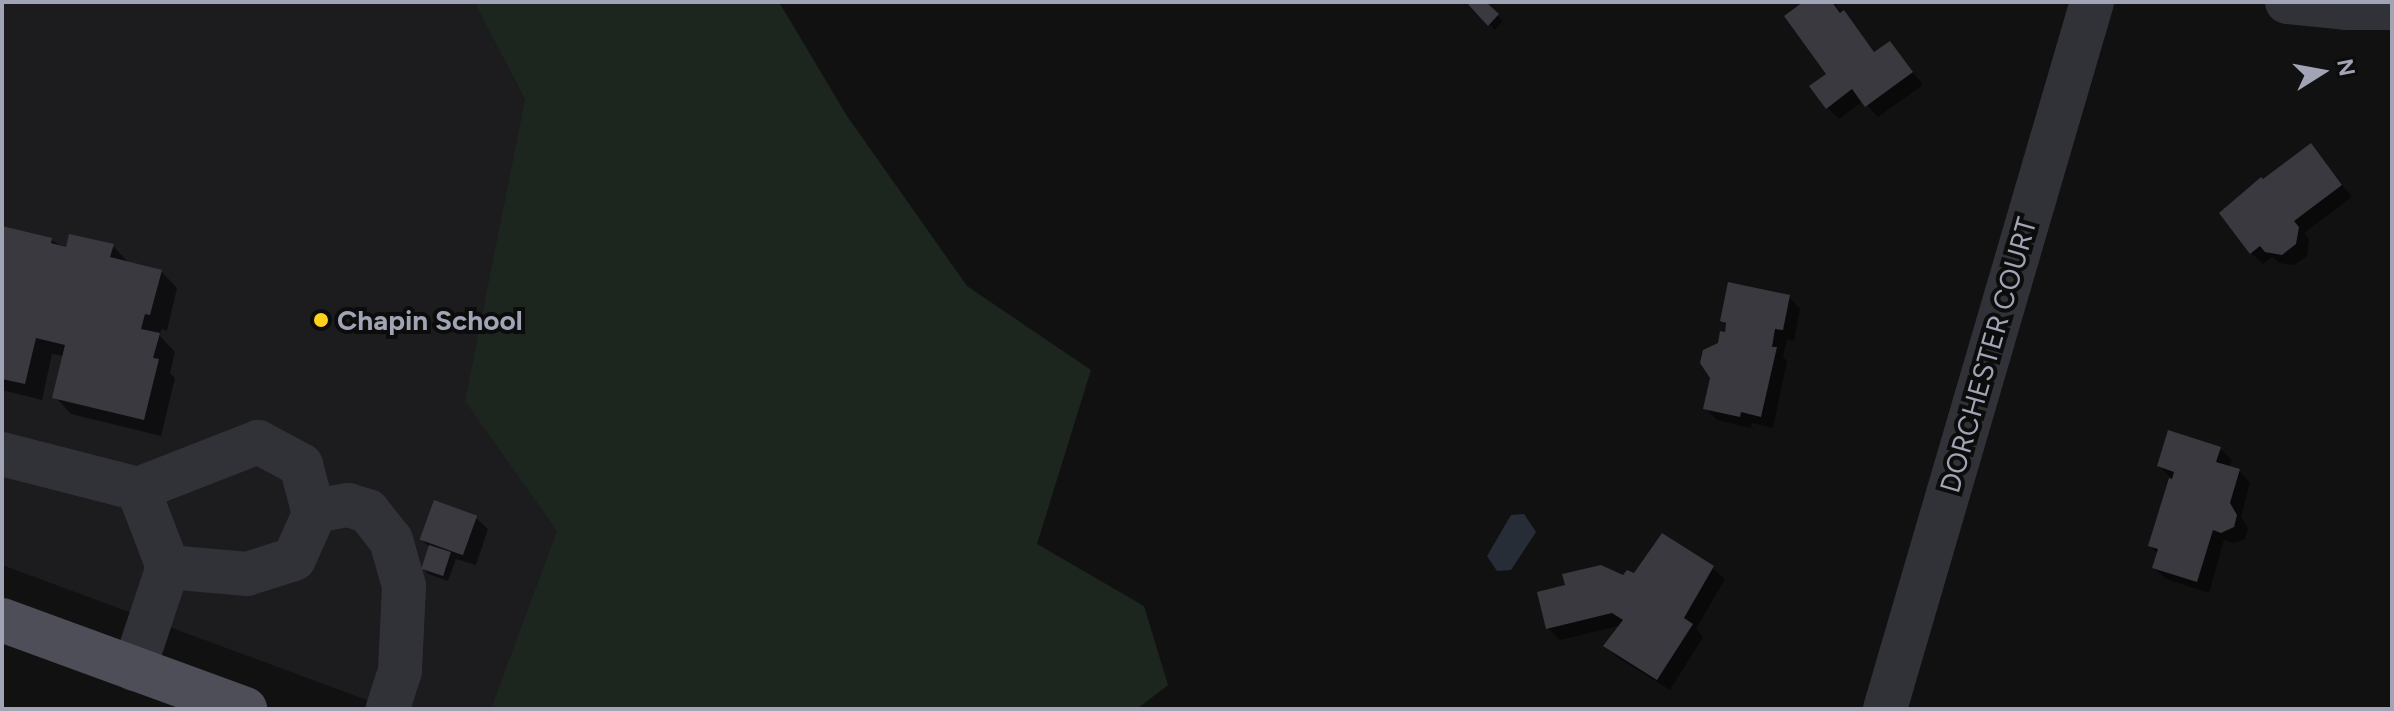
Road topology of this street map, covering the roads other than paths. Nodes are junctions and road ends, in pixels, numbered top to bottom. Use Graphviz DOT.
graph roads {
  1 [pos="2092,2"];
  2 [pos="2287,2"];
  3 [pos="2392,8"];
  4 [pos="2,454"];
  5 [pos="138,489"];
  6 [pos="314,511"];
  7 [pos="168,567"];
  8 [pos="2,620"];
  9 [pos="134,669"];
  10 [pos="245,709"];
  11 [pos="388,709"];
  12 [pos="1885,709"];
  1 -- 12 [label="street, DORCHESTER COURT"];
  2 -- 3 [label="street"];
  4 -- 5 [label="street"];
  5 -- 6 [label="street"];
  5 -- 7 [label="street"];
  6 -- 7 [label="street"];
  6 -- 11 [label="street"];
  7 -- 9 [label="street"];
  8 -- 9 [label="main road"];
  9 -- 10 [label="main road"];
}
